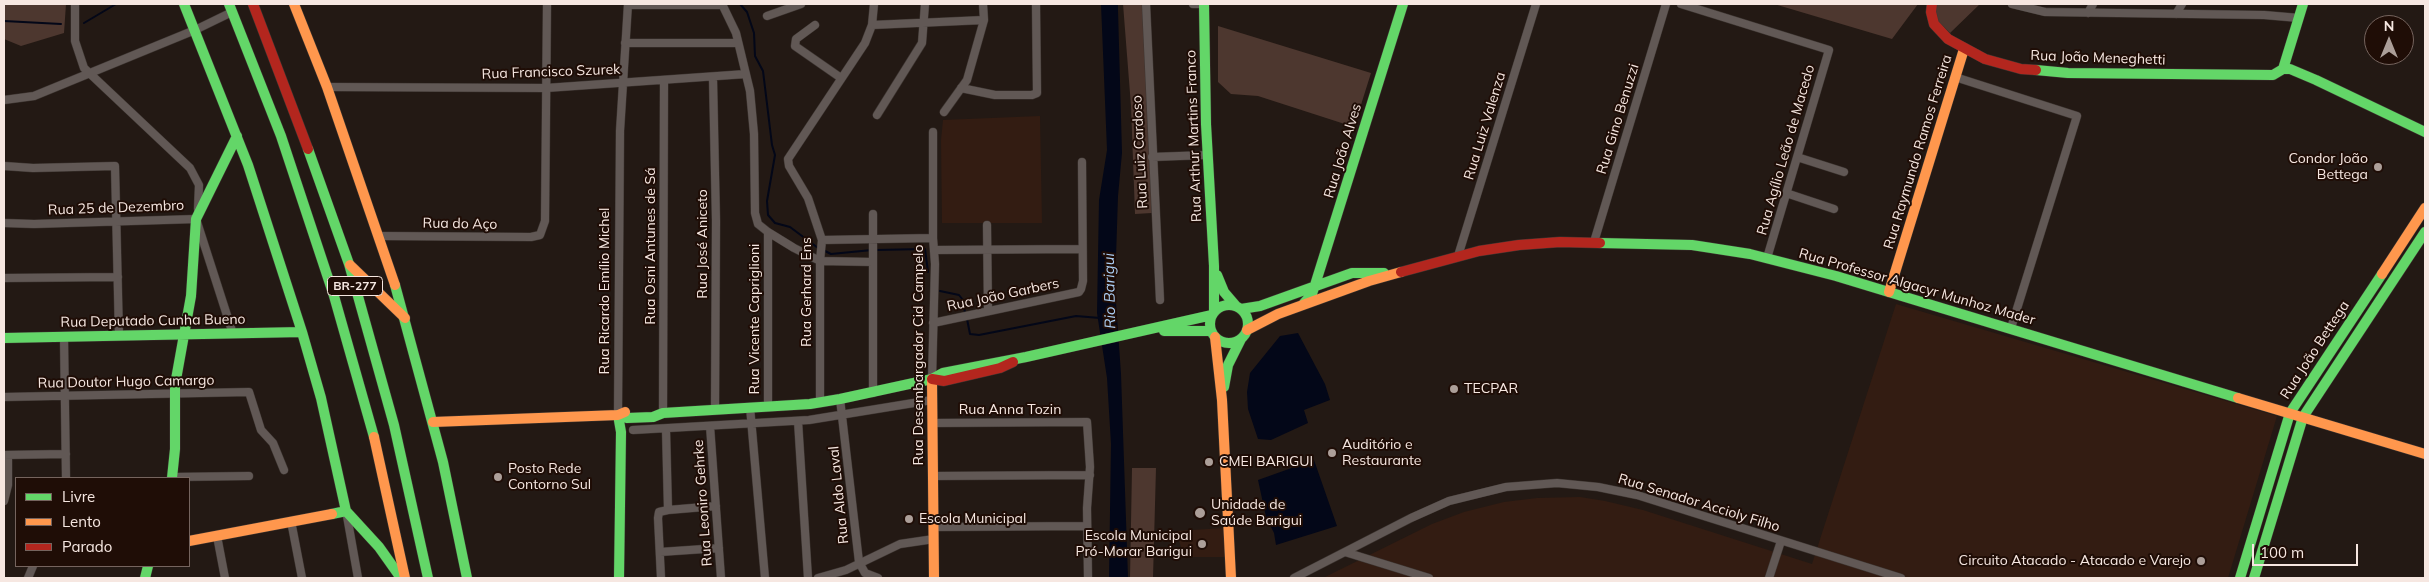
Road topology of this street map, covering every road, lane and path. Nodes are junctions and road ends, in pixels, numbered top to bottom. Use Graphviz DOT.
graph roads {
  1 [pos="75,4"];
  2 [pos="184,4"];
  3 [pos="253,4"];
  4 [pos="294,4"];
  5 [pos="547,4"];
  6 [pos="628,4"];
  7 [pos="722,4"];
  8 [pos="801,4"];
  9 [pos="874,4"];
  10 [pos="925,4"];
  11 [pos="983,4"];
  12 [pos="1036,4"];
  13 [pos="1146,4"];
  14 [pos="1193,4"];
  15 [pos="1204,4"];
  16 [pos="1403,4"];
  17 [pos="1536,4"];
  18 [pos="1666,4"];
  19 [pos="1681,4"];
  20 [pos="2012,4"];
  21 [pos="2094,4"];
  22 [pos="2182,4"];
  23 [pos="2303,4"];
  24 [pos="231,8"];
  25 [pos="1931,8"];
  26 [pos="2088,13"];
  27 [pos="2176,14"];
  28 [pos="767,16"];
  29 [pos="2299,18"];
  30 [pos="984,20"];
  31 [pos="924,24"];
  32 [pos="815,25"];
  33 [pos="872,25"];
  34 [pos="195,30"];
  35 [pos="625,42"];
  36 [pos="738,43"];
  37 [pos="1964,49"];
  38 [pos="2283,69"];
  39 [pos="89,74"];
  40 [pos="746,74"];
  41 [pos="1955,77"];
  42 [pos="713,78"];
  43 [pos="841,78"];
  44 [pos="664,80"];
  45 [pos="622,82"];
  46 [pos="327,87"];
  47 [pos="546,88"];
  48 [pos="961,88"];
  49 [pos="4,100"];
  50 [pos="944,112"];
  51 [pos="877,115"];
  52 [pos="933,132"];
  53 [pos="2425,132"];
  54 [pos="236,136"];
  55 [pos="1207,155"];
  56 [pos="1152,157"];
  57 [pos="1797,157"];
  58 [pos="1082,162"];
  59 [pos="4,166"];
  60 [pos="1844,172"];
  61 [pos="1786,193"];
  62 [pos="2425,208"];
  63 [pos="1834,209"];
  64 [pos="873,214"];
  65 [pos="196,219"];
  66 [pos="116,222"];
  67 [pos="4,223"];
  68 [pos="987,225"];
  69 [pos="768,232"];
  70 [pos="2425,232"];
  71 [pos="379,236"];
  72 [pos="933,238"];
  73 [pos="1594,242"];
  74 [pos="873,246"];
  75 [pos="1082,249"];
  76 [pos="822,250"];
  77 [pos="935,250"];
  78 [pos="987,250"];
  79 [pos="1458,256"];
  80 [pos="1767,258"];
  81 [pos="873,262"];
  82 [pos="348,264"];
  83 [pos="1214,266"];
  84 [pos="1390,274"];
  85 [pos="118,277"];
  86 [pos="4,278"];
  87 [pos="1315,285"];
  88 [pos="1889,292"];
  89 [pos="1160,300"];
  90 [pos="1303,304"];
  91 [pos="1239,308"];
  92 [pos="988,311"];
  93 [pos="1213,313"];
  94 [pos="405,318"];
  95 [pos="933,322"];
  96 [pos="2011,328"];
  97 [pos="1145,331"];
  98 [pos="302,332"];
  99 [pos="233,334"];
  100 [pos="1213,334"];
  101 [pos="184,335"];
  102 [pos="1244,335"];
  103 [pos="119,336"];
  104 [pos="64,337"];
  105 [pos="4,338"];
  106 [pos="932,379"];
  107 [pos="873,393"];
  108 [pos="175,394"];
  109 [pos="65,396"];
  110 [pos="4,398"];
  111 [pos="840,399"];
  112 [pos="932,400"];
  113 [pos="1222,400"];
  114 [pos="820,402"];
  115 [pos="768,406"];
  116 [pos="750,407"];
  117 [pos="715,410"];
  118 [pos="662,413"];
  119 [pos="2290,413"];
  120 [pos="618,415"];
  121 [pos="842,415"];
  122 [pos="2303,417"];
  123 [pos="798,421"];
  124 [pos="433,422"];
  125 [pos="932,423"];
  126 [pos="752,424"];
  127 [pos="710,426"];
  128 [pos="666,429"];
  129 [pos="632,430"];
  130 [pos="66,454"];
  131 [pos="2425,454"];
  132 [pos="6,455"];
  133 [pos="284,470"];
  134 [pos="1090,475"];
  135 [pos="249,476"];
  136 [pos="933,476"];
  137 [pos="66,477"];
  138 [pos="172,477"];
  139 [pos="190,478"];
  140 [pos="4,501"];
  141 [pos="716,506"];
  142 [pos="346,510"];
  143 [pos="668,510"];
  144 [pos="291,521"];
  145 [pos="1087,526"];
  146 [pos="934,527"];
  147 [pos="217,536"];
  148 [pos="934,538"];
  149 [pos="1781,540"];
  150 [pos="190,541"];
  151 [pos="719,548"];
  152 [pos="660,552"];
  153 [pos="1345,552"];
  154 [pos="859,562"];
  155 [pos="225,578"];
  156 [pos="302,578"];
  157 [pos="358,578"];
  158 [pos="401,578"];
  159 [pos="405,578"];
  160 [pos="428,578"];
  161 [pos="467,578"];
  162 [pos="619,578"];
  163 [pos="661,578"];
  164 [pos="722,578"];
  165 [pos="765,578"];
  166 [pos="808,578"];
  167 [pos="818,578"];
  168 [pos="878,578"];
  169 [pos="934,578"];
  170 [pos="1088,578"];
  171 [pos="1231,578"];
  172 [pos="1294,578"];
  173 [pos="1430,578"];
  174 [pos="1769,578"];
  175 [pos="1901,578"];
  176 [pos="2240,578"];
  177 [pos="2254,578"];
  1 -- 39 [label="street"];
  2 -- 34 [label="main road"];
  3 -- 82 [label="main road, BR-277"];
  4 -- 46 [label="main road"];
  5 -- 47 [label="street"];
  6 -- 7 [label="street"];
  6 -- 35 [label="street, Rua Ricardo Emílio Michel"];
  7 -- 36 [label="street"];
  8 -- 28 [label="street"];
  9 -- 33 [label="street, Rua Gerhard Ens"];
  10 -- 31 [label="street"];
  11 -- 30 [label="street"];
  12 -- 48 [label="street"];
  13 -- 56 [label="street, Rua Luiz Cardoso"];
  14 -- 15 [label="street"];
  15 -- 55 [label="main road, Rua Arthur Martins Franco"];
  16 -- 87 [label="main road, Rua João Alves"];
  17 -- 79 [label="street, Rua Luiz Valenza"];
  18 -- 73 [label="street, Rua Gino Benuzzi"];
  19 -- 57 [label="street, Rua Agílio Leão de Macedo"];
  20 -- 26 [label="street"];
  21 -- 26 [label="street"];
  22 -- 27 [label="street"];
  23 -- 29 [label="main road"];
  24 -- 34 [label="street"];
  24 -- 159 [label="main road, BR-277"];
  25 -- 37 [label="main road, Rua João Meneghetti"];
  26 -- 27 [label="street"];
  27 -- 29 [label="street"];
  29 -- 38 [label="main road"];
  30 -- 31 [label="street"];
  30 -- 48 [label="street"];
  31 -- 33 [label="street"];
  31 -- 51 [label="street"];
  32 -- 43 [label="street"];
  33 -- 43 [label="street, Rua Gerhard Ens"];
  34 -- 39 [label="street"];
  34 -- 54 [label="main road"];
  35 -- 36 [label="street"];
  35 -- 45 [label="street, Rua Ricardo Emílio Michel"];
  36 -- 40 [label="street"];
  37 -- 38 [label="main road, Rua João Meneghetti"];
  37 -- 41 [label="main road, Rua Raymundo Ramos Ferreira"];
  38 -- 53 [label="main road"];
  39 -- 49 [label="street"];
  39 -- 65 [label="street"];
  40 -- 42 [label="street, Rua Francisco Szurek"];
  40 -- 69 [label="street"];
  41 -- 88 [label="main road, Rua Raymundo Ramos Ferreira"];
  41 -- 96 [label="street"];
  42 -- 44 [label="street, Rua Francisco Szurek"];
  42 -- 117 [label="street, Rua José Aniceto"];
  43 -- 76 [label="street, Rua Gerhard Ens"];
  44 -- 45 [label="street, Rua Francisco Szurek"];
  44 -- 118 [label="street, Rua Osni Antunes de Sá"];
  45 -- 47 [label="street, Rua Francisco Szurek"];
  45 -- 120 [label="street, Rua Ricardo Emílio Michel"];
  46 -- 47 [label="street, Rua Francisco Szurek"];
  46 -- 71 [label="main road"];
  47 -- 71 [label="street, Rua do Aço"];
  48 -- 50 [label="street"];
  52 -- 72 [label="street, Rua Desembargador Cid Campelo"];
  54 -- 65 [label="main road, Rua 25 de Dezembro"];
  54 -- 98 [label="main road"];
  55 -- 56 [label="street"];
  55 -- 83 [label="main road, Rua Arthur Martins Franco"];
  56 -- 89 [label="street, Rua Luiz Cardoso"];
  57 -- 60 [label="street"];
  57 -- 61 [label="street, Rua Agílio Leão de Macedo"];
  58 -- 75 [label="street"];
  59 -- 66 [label="street"];
  61 -- 63 [label="street"];
  61 -- 80 [label="street, Rua Agílio Leão de Macedo"];
  62 -- 119 [label="main road, Rua João Bettega"];
  64 -- 74 [label="street"];
  65 -- 66 [label="street, Rua 25 de Dezembro"];
  65 -- 99 [label="street"];
  65 -- 101 [label="main road"];
  66 -- 67 [label="street, Rua 25 de Dezembro"];
  66 -- 85 [label="street"];
  68 -- 78 [label="street"];
  69 -- 76 [label="street"];
  69 -- 115 [label="street, Rua Vicente Capriglioni"];
  70 -- 122 [label="main road, Rua João Bettega"];
  71 -- 94 [label="main road"];
  72 -- 74 [label="street"];
  72 -- 77 [label="street, Rua Desembargador Cid Campelo"];
  73 -- 79 [label="main road, Rua Professor Algacyr Munhoz Mader"];
  73 -- 80 [label="main road, Rua Professor Algacyr Munhoz Mader"];
  74 -- 76 [label="street"];
  74 -- 81 [label="street"];
  75 -- 78 [label="street"];
  75 -- 92 [label="street, Rua João Garbers"];
  76 -- 81 [label="street"];
  76 -- 114 [label="street, Rua Gerhard Ens"];
  77 -- 78 [label="street"];
  77 -- 95 [label="street, Rua Desembargador Cid Campelo"];
  78 -- 92 [label="street"];
  79 -- 84 [label="main road, Rua Professor Algacyr Munhoz Mader"];
  80 -- 88 [label="main road, Rua Professor Algacyr Munhoz Mader"];
  81 -- 107 [label="street"];
  82 -- 94 [label="main road"];
  82 -- 160 [label="main road, BR-277"];
  83 -- 91 [label="main road, Rua Arthur Martins Franco"];
  83 -- 93 [label="main road, Rua Arthur Martins Franco"];
  84 -- 87 [label="main road, Rua Professor Algacyr Munhoz Mader"];
  84 -- 90 [label="main road, Rua Professor Algacyr Munhoz Mader"];
  85 -- 86 [label="street"];
  85 -- 103 [label="street"];
  87 -- 90 [label="main road, Rua João Alves"];
  87 -- 91 [label="main road, Rua Professor Algacyr Munhoz Mader"];
  88 -- 96 [label="main road, Rua Professor Algacyr Munhoz Mader"];
  90 -- 102 [label="main road, Rua Professor Algacyr Munhoz Mader"];
  91 -- 93 [label="main road"];
  91 -- 102 [label="main road"];
  92 -- 95 [label="street, Rua João Garbers"];
  93 -- 97 [label="main road"];
  93 -- 100 [label="main road"];
  94 -- 124 [label="main road"];
  95 -- 106 [label="street, Rua Desembargador Cid Campelo"];
  96 -- 119 [label="main road, Rua Professor Algacyr Munhoz Mader"];
  97 -- 100 [label="main road"];
  97 -- 106 [label="main road"];
  98 -- 99 [label="main road, Rua Deputado Cunha Bueno"];
  98 -- 142 [label="main road"];
  99 -- 101 [label="main road, Rua Deputado Cunha Bueno"];
  100 -- 102 [label="main road"];
  100 -- 113 [label="main road"];
  101 -- 103 [label="main road, Rua Deputado Cunha Bueno"];
  101 -- 108 [label="main road"];
  102 -- 113 [label="main road"];
  103 -- 104 [label="main road, Rua Deputado Cunha Bueno"];
  104 -- 105 [label="main road, Rua Deputado Cunha Bueno"];
  104 -- 109 [label="street"];
  106 -- 107 [label="main road"];
  106 -- 112 [label="main road, Rua Desembargador Cid Campelo"];
  107 -- 111 [label="main road"];
  108 -- 109 [label="street, Rua Doutor Hugo Camargo"];
  108 -- 133 [label="street, Rua Doutor Hugo Camargo"];
  108 -- 138 [label="main road"];
  109 -- 110 [label="street, Rua Doutor Hugo Camargo"];
  109 -- 130 [label="street"];
  111 -- 114 [label="main road"];
  111 -- 121 [label="street, Rua Aldo Laval"];
  112 -- 121 [label="street"];
  112 -- 125 [label="main road, Rua Desembargador Cid Campelo"];
  113 -- 171 [label="main road"];
  114 -- 115 [label="main road"];
  115 -- 116 [label="main road"];
  116 -- 117 [label="main road"];
  116 -- 126 [label="street"];
  117 -- 118 [label="main road"];
  118 -- 120 [label="main road"];
  119 -- 122 [label="main road, Rua Professor Algacyr Munhoz Mader"];
  119 -- 176 [label="main road, Rua João Bettega"];
  120 -- 124 [label="main road"];
  120 -- 162 [label="main road, Rua Ricardo Emílio Michel"];
  121 -- 123 [label="street"];
  121 -- 154 [label="street, Rua Aldo Laval"];
  122 -- 131 [label="main road, Rua Professor Algacyr Munhoz Mader"];
  122 -- 177 [label="main road, Rua João Bettega"];
  123 -- 126 [label="street"];
  123 -- 166 [label="street"];
  124 -- 161 [label="main road"];
  125 -- 134 [label="street, Rua Anna Tozin"];
  125 -- 136 [label="main road, Rua Desembargador Cid Campelo"];
  126 -- 127 [label="street"];
  126 -- 165 [label="street"];
  127 -- 128 [label="street"];
  127 -- 141 [label="street, Rua Leoniro Gehrke"];
  128 -- 129 [label="street"];
  128 -- 143 [label="street"];
  130 -- 132 [label="street"];
  130 -- 137 [label="street"];
  132 -- 140 [label="street"];
  134 -- 136 [label="street"];
  134 -- 145 [label="street"];
  135 -- 139 [label="street"];
  136 -- 146 [label="main road, Rua Desembargador Cid Campelo"];
  141 -- 143 [label="street"];
  141 -- 151 [label="street, Rua Leoniro Gehrke"];
  142 -- 144 [label="main road"];
  142 -- 157 [label="street"];
  142 -- 158 [label="main road"];
  143 -- 152 [label="street"];
  144 -- 147 [label="main road"];
  144 -- 156 [label="street"];
  145 -- 146 [label="street"];
  145 -- 170 [label="street"];
  146 -- 148 [label="main road, Rua Desembargador Cid Campelo"];
  147 -- 150 [label="main road"];
  147 -- 155 [label="street"];
  148 -- 154 [label="street"];
  148 -- 169 [label="main road, Rua Desembargador Cid Campelo"];
  149 -- 153 [label="street, Rua Senador Accioly Filho"];
  149 -- 174 [label="street"];
  149 -- 175 [label="street, Rua Senador Accioly Filho"];
  151 -- 152 [label="street"];
  151 -- 164 [label="street, Rua Leoniro Gehrke"];
  152 -- 163 [label="street"];
  153 -- 172 [label="street, Rua Senador Accioly Filho"];
  153 -- 173 [label="street"];
  154 -- 167 [label="street"];
  154 -- 168 [label="street, Rua Aldo Laval"];
}
